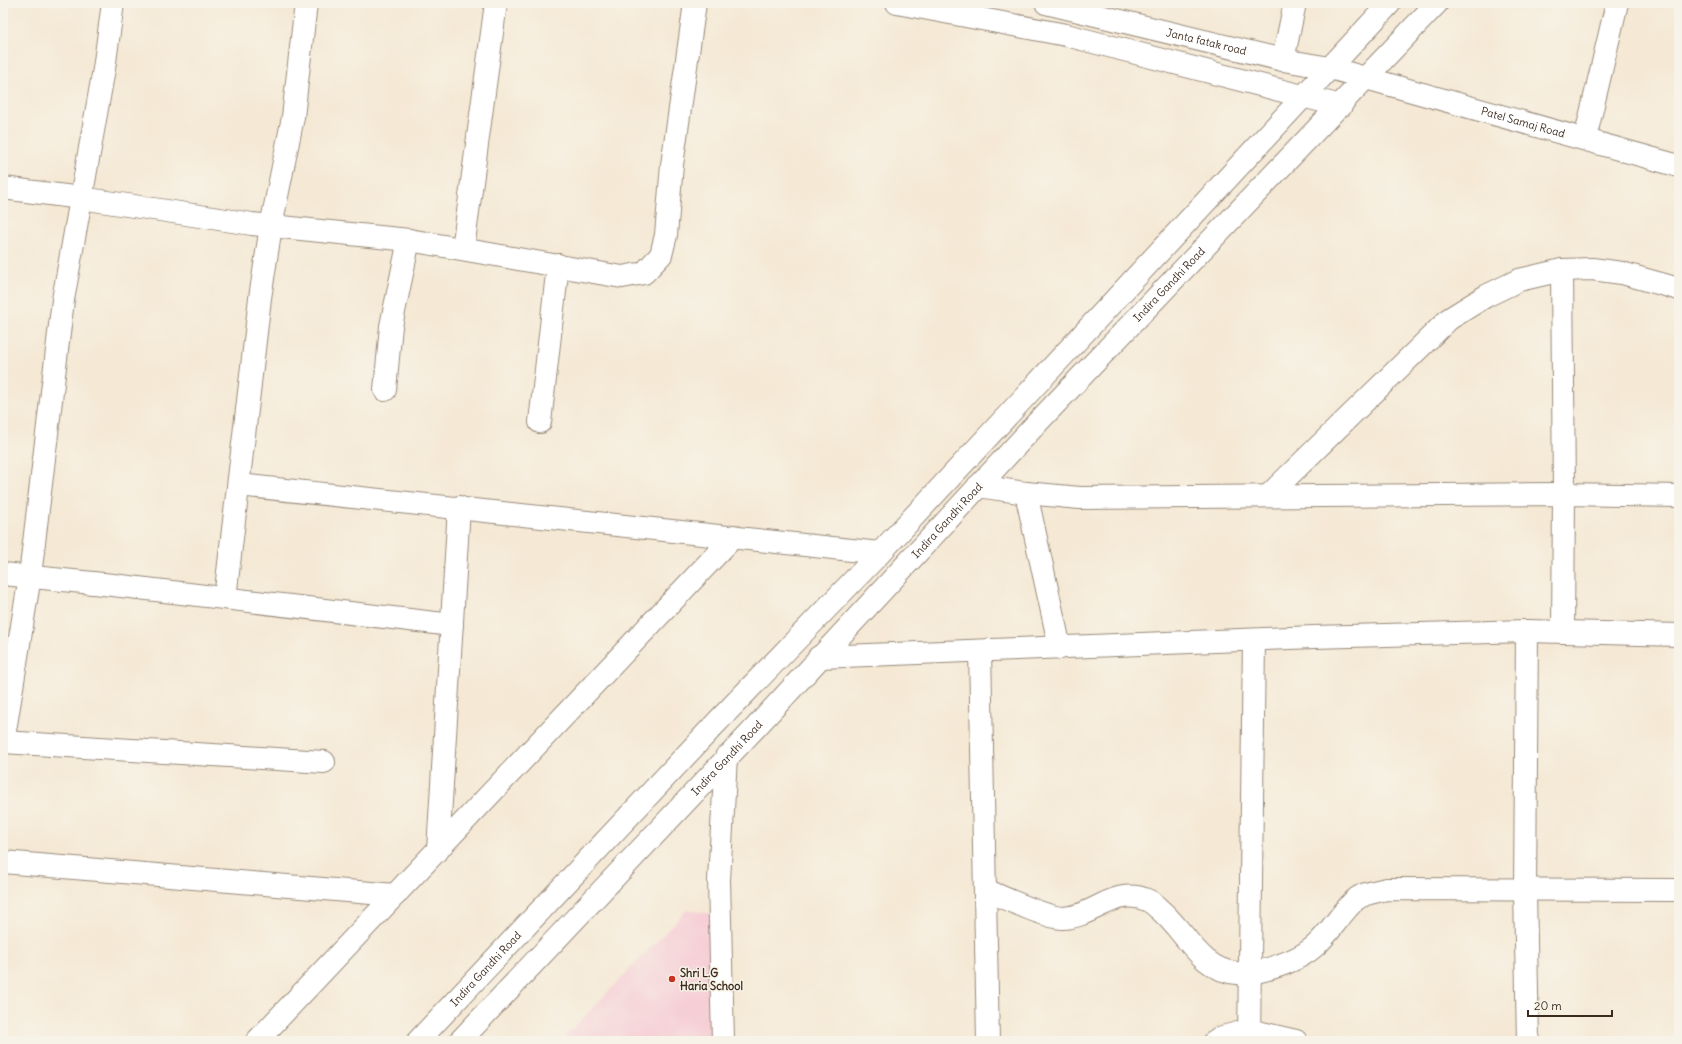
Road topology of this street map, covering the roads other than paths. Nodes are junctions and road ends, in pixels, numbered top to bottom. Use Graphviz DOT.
graph roads {
  1 [pos="113,3"];
  2 [pos="306,3"];
  3 [pos="496,3"];
  4 [pos="694,3"];
  5 [pos="897,3"];
  6 [pos="1295,3"];
  7 [pos="1390,3"];
  8 [pos="1437,3"];
  9 [pos="1617,3"];
  10 [pos="1055,4"];
  11 [pos="1054,33"];
  12 [pos="1283,60"];
  13 [pos="1330,68"];
  14 [pos="1367,78"];
  15 [pos="1304,95"];
  16 [pos="1341,106"];
  17 [pos="1585,139"];
  18 [pos="1679,166"];
  19 [pos="3,188"];
  20 [pos="81,198"];
  21 [pos="271,226"];
  22 [pos="409,240"];
  23 [pos="463,249"];
  24 [pos="558,265"];
  25 [pos="1562,270"];
  26 [pos="1679,290"];
  27 [pos="385,390"];
  28 [pos="540,422"];
  29 [pos="945,482"];
  30 [pos="239,485"];
  31 [pos="978,486"];
  32 [pos="1026,493"];
  33 [pos="1564,494"];
  34 [pos="1269,496"];
  35 [pos="1679,496"];
  36 [pos="459,507"];
  37 [pos="734,536"];
  38 [pos="880,552"];
  39 [pos="3,574"];
  40 [pos="30,576"];
  41 [pos="225,598"];
  42 [pos="452,625"];
  43 [pos="1526,631"];
  44 [pos="1563,632"];
  45 [pos="1679,635"];
  46 [pos="1254,640"];
  47 [pos="1060,648"];
  48 [pos="980,651"];
  49 [pos="819,657"];
  50 [pos="778,658"];
  51 [pos="703,738"];
  52 [pos="3,742"];
  53 [pos="726,757"];
  54 [pos="324,762"];
  55 [pos="438,850"];
  56 [pos="3,862"];
  57 [pos="985,890"];
  58 [pos="1525,890"];
  59 [pos="1679,890"];
  60 [pos="395,895"];
  61 [pos="1250,973"];
  62 [pos="1249,1035"];
  63 [pos="257,1041"];
  64 [pos="418,1041"];
  65 [pos="460,1041"];
  66 [pos="723,1041"];
  67 [pos="988,1041"];
  68 [pos="1215,1041"];
  69 [pos="1296,1041"];
  70 [pos="1528,1041"];
  1 -- 20 [label="street"];
  2 -- 21 [label="street"];
  3 -- 23 [label="street"];
  4 -- 24 [label="street"];
  5 -- 11 [label="street"];
  6 -- 12 [label="street"];
  7 -- 13 [label="street, Indira Gandhi Road"];
  8 -- 14 [label="street, Indira Gandhi Road"];
  9 -- 17 [label="street"];
  10 -- 11 [label="street"];
  10 -- 12 [label="street, Janta fatak road"];
  11 -- 15 [label="street"];
  12 -- 13 [label="street, Janta fatak road"];
  13 -- 14 [label="street, Janta fatak road"];
  13 -- 15 [label="street, Indira Gandhi Road"];
  14 -- 16 [label="street, Indira Gandhi Road"];
  14 -- 17 [label="street, Patel Samaj Road"];
  15 -- 16 [label="street"];
  15 -- 29 [label="street, Indira Gandhi Road"];
  16 -- 31 [label="street, Indira Gandhi Road"];
  17 -- 18 [label="street, Patel Samaj Road"];
  19 -- 20 [label="street"];
  20 -- 21 [label="street"];
  20 -- 40 [label="street"];
  21 -- 22 [label="street"];
  21 -- 30 [label="street"];
  22 -- 23 [label="street"];
  22 -- 27 [label="street"];
  23 -- 24 [label="street"];
  24 -- 28 [label="street"];
  25 -- 26 [label="street"];
  25 -- 33 [label="street"];
  25 -- 34 [label="street"];
  29 -- 31 [label="street"];
  29 -- 38 [label="street, Indira Gandhi Road"];
  30 -- 36 [label="street"];
  30 -- 41 [label="street"];
  31 -- 32 [label="street"];
  31 -- 49 [label="street, Indira Gandhi Road"];
  32 -- 34 [label="street"];
  32 -- 47 [label="street"];
  33 -- 34 [label="street"];
  33 -- 35 [label="street"];
  33 -- 44 [label="street"];
  36 -- 37 [label="street"];
  36 -- 42 [label="street"];
  37 -- 38 [label="street"];
  37 -- 55 [label="street"];
  38 -- 50 [label="street, Indira Gandhi Road"];
  39 -- 40 [label="street"];
  40 -- 41 [label="street"];
  40 -- 52 [label="street"];
  41 -- 42 [label="street"];
  42 -- 55 [label="street"];
  43 -- 44 [label="street"];
  43 -- 46 [label="street"];
  43 -- 58 [label="street"];
  44 -- 45 [label="street"];
  46 -- 47 [label="street"];
  46 -- 61 [label="street"];
  47 -- 48 [label="street"];
  48 -- 49 [label="street"];
  48 -- 57 [label="street"];
  49 -- 50 [label="street"];
  49 -- 53 [label="street, Indira Gandhi Road"];
  50 -- 51 [label="street, Indira Gandhi Road"];
  51 -- 53 [label="street"];
  51 -- 64 [label="street, Indira Gandhi Road"];
  52 -- 54 [label="street"];
  53 -- 65 [label="street, Indira Gandhi Road"];
  53 -- 66 [label="street"];
  55 -- 60 [label="street"];
  56 -- 60 [label="street"];
  57 -- 61 [label="street"];
  57 -- 67 [label="street"];
  58 -- 59 [label="street"];
  58 -- 61 [label="street"];
  58 -- 70 [label="street"];
  60 -- 63 [label="street"];
  61 -- 62 [label="street"];
  62 -- 68 [label="street"];
  62 -- 69 [label="street"];
}
